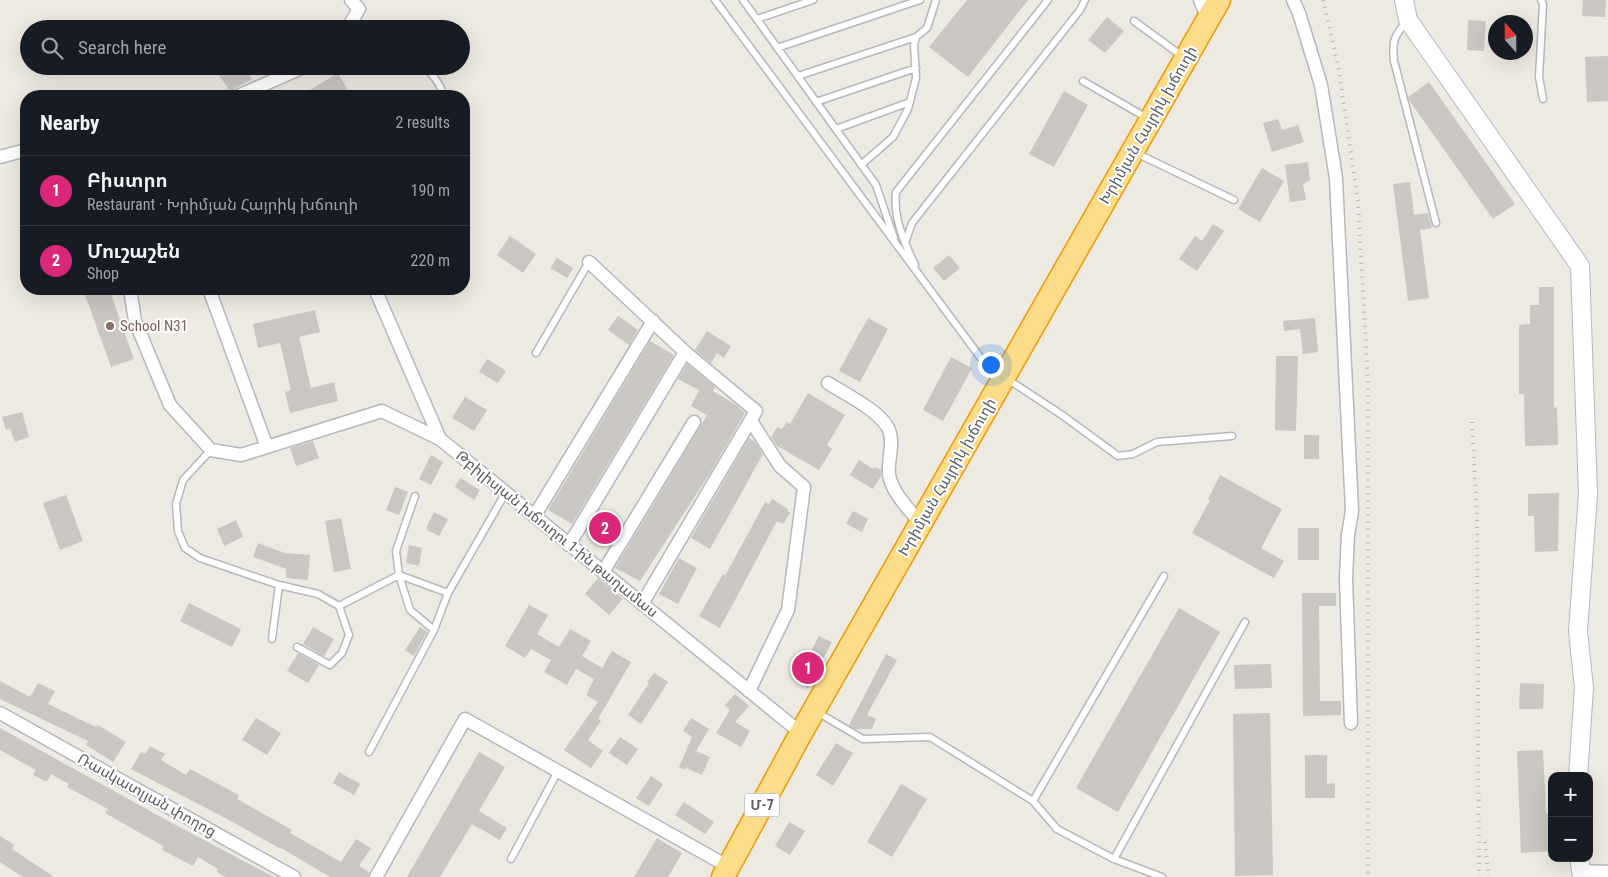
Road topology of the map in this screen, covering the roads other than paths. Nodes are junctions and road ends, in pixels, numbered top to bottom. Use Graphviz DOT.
graph roads {
  1 [pos="351,0"];
  2 [pos="715,0"];
  3 [pos="743,0"];
  4 [pos="814,0"];
  5 [pos="920,0"];
  6 [pos="936,0"];
  7 [pos="1048,0"];
  8 [pos="1085,0"];
  9 [pos="1292,0"];
  10 [pos="1404,0"];
  11 [pos="1541,0"];
  12 [pos="1209,6"];
  13 [pos="757,19"];
  14 [pos="352,20"];
  15 [pos="1408,20"];
  16 [pos="1134,21"];
  17 [pos="916,37"];
  18 [pos="777,48"];
  19 [pos="1185,59"];
  20 [pos="916,68"];
  21 [pos="286,75"];
  22 [pos="432,75"];
  23 [pos="798,76"];
  24 [pos="1083,81"];
  25 [pos="252,90"];
  26 [pos="441,90"];
  27 [pos="1543,99"];
  28 [pos="816,102"];
  29 [pos="910,102"];
  30 [pos="1150,120"];
  31 [pos="836,129"];
  32 [pos="1133,151"];
  33 [pos="20,152"];
  34 [pos="0,157"];
  35 [pos="861,165"];
  36 [pos="1234,200"];
  37 [pos="1436,223"];
  38 [pos="896,244"];
  39 [pos="905,244"];
  40 [pos="589,262"];
  41 [pos="920,277"];
  42 [pos="131,295"];
  43 [pos="211,295"];
  44 [pos="378,295"];
  45 [pos="653,321"];
  46 [pos="685,352"];
  47 [pos="536,353"];
  48 [pos="1004,376"];
  49 [pos="828,383"];
  50 [pos="751,421"];
  51 [pos="694,422"];
  52 [pos="1232,436"];
  53 [pos="440,440"];
  54 [pos="267,447"];
  55 [pos="211,450"];
  56 [pos="506,492"];
  57 [pos="415,496"];
  58 [pos="535,515"];
  59 [pos="920,524"];
  60 [pos="570,545"];
  61 [pos="602,572"];
  62 [pos="399,575"];
  63 [pos="1164,576"];
  64 [pos="279,585"];
  65 [pos="448,593"];
  66 [pos="642,604"];
  67 [pos="339,606"];
  68 [pos="1245,622"];
  69 [pos="434,630"];
  70 [pos="272,639"];
  71 [pos="297,647"];
  72 [pos="749,691"];
  73 [pos="814,711"];
  74 [pos="0,713"];
  75 [pos="1351,723"];
  76 [pos="801,733"];
  77 [pos="369,752"];
  78 [pos="558,771"];
  79 [pos="1578,772"];
  80 [pos="1033,801"];
  81 [pos="511,859"];
  82 [pos="1114,859"];
  83 [pos="1581,869"];
  84 [pos="726,872"];
  85 [pos="1608,872"];
  86 [pos="294,877"];
  87 [pos="376,877"];
  88 [pos="1162,877"];
  1 -- 14 [label="street"];
  2 -- 38 [label="lane"];
  3 -- 13 [label="lane"];
  4 -- 13 [label="lane"];
  5 -- 18 [label="lane"];
  6 -- 17 [label="lane"];
  7 -- 39 [label="lane"];
  8 -- 39 [label="lane"];
  9 -- 75 [label="street"];
  10 -- 15 [label="street"];
  11 -- 27 [label="lane"];
  12 -- 19 [label="highway, Խրիմյան Հայրիկ խճուղի / Մ-7"];
  13 -- 18 [label="lane"];
  15 -- 37 [label="lane"];
  15 -- 79 [label="street"];
  16 -- 19 [label="lane"];
  17 -- 20 [label="lane"];
  17 -- 23 [label="lane"];
  18 -- 23 [label="lane"];
  19 -- 30 [label="highway, Խրիմյան Հայրիկ խճուղի / Մ-7"];
  20 -- 28 [label="lane"];
  20 -- 29 [label="lane"];
  21 -- 25 [label="street"];
  22 -- 26 [label="lane"];
  23 -- 28 [label="lane"];
  24 -- 30 [label="lane"];
  28 -- 31 [label="lane"];
  29 -- 31 [label="lane"];
  29 -- 35 [label="lane"];
  30 -- 32 [label="highway, Խրիմյան Հայրիկ խճուղի / Մ-7"];
  31 -- 35 [label="lane"];
  32 -- 36 [label="lane"];
  32 -- 48 [label="highway, Խրիմյան Հայրիկ խճուղի / Մ-7"];
  33 -- 34 [label="street"];
  35 -- 38 [label="lane"];
  38 -- 41 [label="lane"];
  39 -- 41 [label="lane"];
  40 -- 45 [label="street"];
  40 -- 47 [label="lane"];
  41 -- 48 [label="lane"];
  42 -- 55 [label="street"];
  43 -- 54 [label="street"];
  44 -- 53 [label="street, Թբիլիսյան խճուղու 1-ին թաղամաս"];
  45 -- 46 [label="street"];
  45 -- 58 [label="street"];
  46 -- 50 [label="street"];
  46 -- 60 [label="street"];
  48 -- 52 [label="lane"];
  48 -- 59 [label="highway, Խրիմյան Հայրիկ խճուղի / Մ-7"];
  49 -- 59 [label="street"];
  50 -- 66 [label="street"];
  50 -- 72 [label="street"];
  51 -- 61 [label="street"];
  53 -- 54 [label="street"];
  53 -- 56 [label="street, Թբիլիսյան խճուղու 1-ին թաղամաս"];
  54 -- 55 [label="street"];
  55 -- 64 [label="lane"];
  56 -- 58 [label="street, Թբիլիսյան խճուղու 1-ին թաղամաս"];
  56 -- 65 [label="lane"];
  57 -- 62 [label="lane"];
  58 -- 60 [label="street, Թբիլիսյան խճուղու 1-ին թաղամաս"];
  59 -- 73 [label="highway, Խրիմյան Հայրիկ խճուղի / Մ-7"];
  60 -- 61 [label="street, Թբիլիսյան խճուղու 1-ին թաղամաս"];
  61 -- 66 [label="street, Թբիլիսյան խճուղու 1-ին թաղամաս"];
  62 -- 65 [label="lane"];
  62 -- 67 [label="lane"];
  62 -- 69 [label="lane"];
  63 -- 80 [label="lane"];
  64 -- 67 [label="lane"];
  64 -- 70 [label="lane"];
  65 -- 69 [label="lane"];
  66 -- 72 [label="street, Թբիլիսյան խճուղու 1-ին թաղամաս"];
  67 -- 71 [label="lane"];
  68 -- 82 [label="lane"];
  69 -- 77 [label="lane"];
  72 -- 76 [label="street, Թբիլիսյան խճուղու 1-ին թաղամաս"];
  73 -- 76 [label="highway, Խրիմյան Հայրիկ խճուղի / Մ-7"];
  73 -- 80 [label="lane"];
  74 -- 86 [label="street, Ռասկատլյան փողոց"];
  76 -- 84 [label="highway, Խրիմյան Հայրիկ խճուղի / Մ-7"];
  78 -- 81 [label="lane"];
  78 -- 84 [label="street"];
  78 -- 87 [label="street"];
  80 -- 82 [label="lane"];
  82 -- 88 [label="lane"];
  83 -- 85 [label="street"];
}
